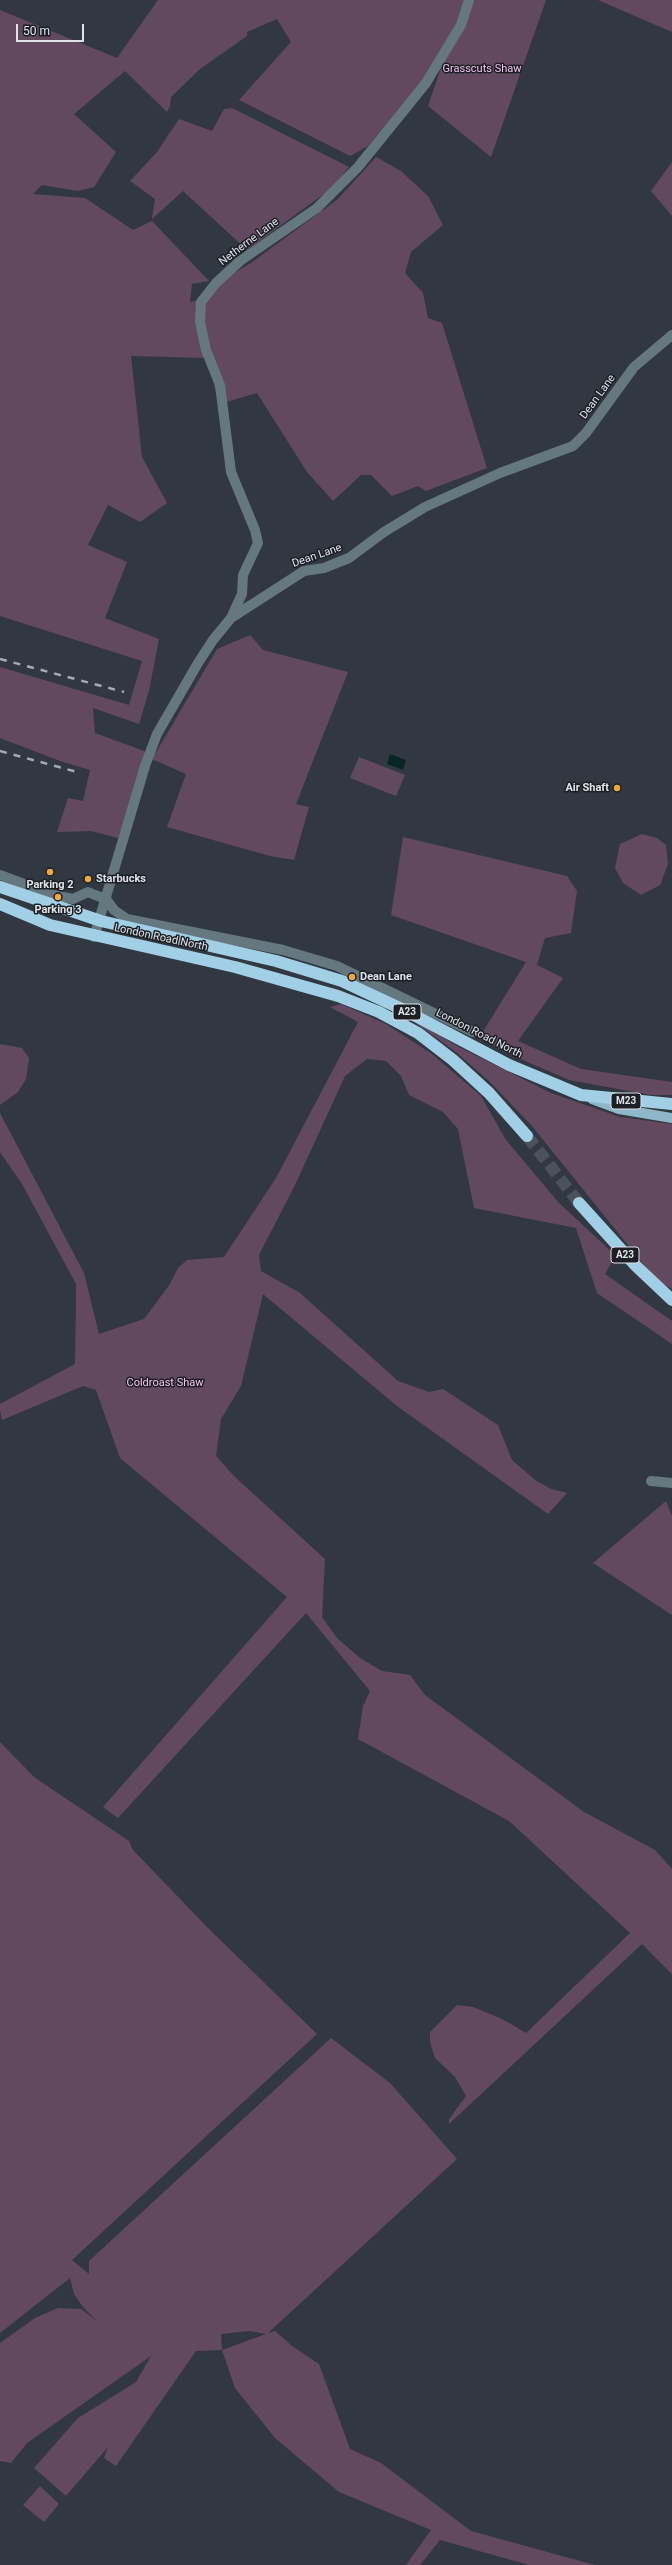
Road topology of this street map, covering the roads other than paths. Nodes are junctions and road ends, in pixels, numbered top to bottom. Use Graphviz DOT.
graph roads {
  1 [pos="469,0"];
  2 [pos="672,335"];
  3 [pos="231,618"];
  4 [pos="0,875"];
  5 [pos="0,887"];
  6 [pos="25,891"];
  7 [pos="106,899"];
  8 [pos="0,904"];
  9 [pos="127,919"];
  10 [pos="101,921"];
  11 [pos="137,930"];
  12 [pos="94,937"];
  13 [pos="473,1032"];
  14 [pos="581,1095"];
  15 [pos="672,1104"];
  16 [pos="672,1118"];
  17 [pos="527,1136"];
  18 [pos="579,1203"];
  19 [pos="672,1300"];
  20 [pos="651,1481"];
  21 [pos="672,1483"];
  1 -- 3 [label="street, Netherne Lane"];
  2 -- 3 [label="street, Dean Lane"];
  3 -- 7 [label="street, Dean Lane"];
  4 -- 6 [label="street"];
  5 -- 6 [label="highway, A23"];
  6 -- 7 [label="street"];
  6 -- 10 [label="highway, A23"];
  7 -- 9 [label="street, London Road North"];
  7 -- 10 [label="street, Dean Lane"];
  8 -- 12 [label="highway, A23"];
  9 -- 11 [label="street, London Road North"];
  9 -- 13 [label="street, London Road North"];
  10 -- 11 [label="highway, London Road North / A23"];
  10 -- 12 [label="street, Dean Lane"];
  11 -- 14 [label="highway, London Road North / A23"];
  12 -- 17 [label="highway, London Road North / A23"];
  14 -- 15 [label="highway, M23"];
  14 -- 16 [label="main road, London Road North / A23"];
  18 -- 19 [label="highway, A23"];
  20 -- 21 [label="street"];
}
